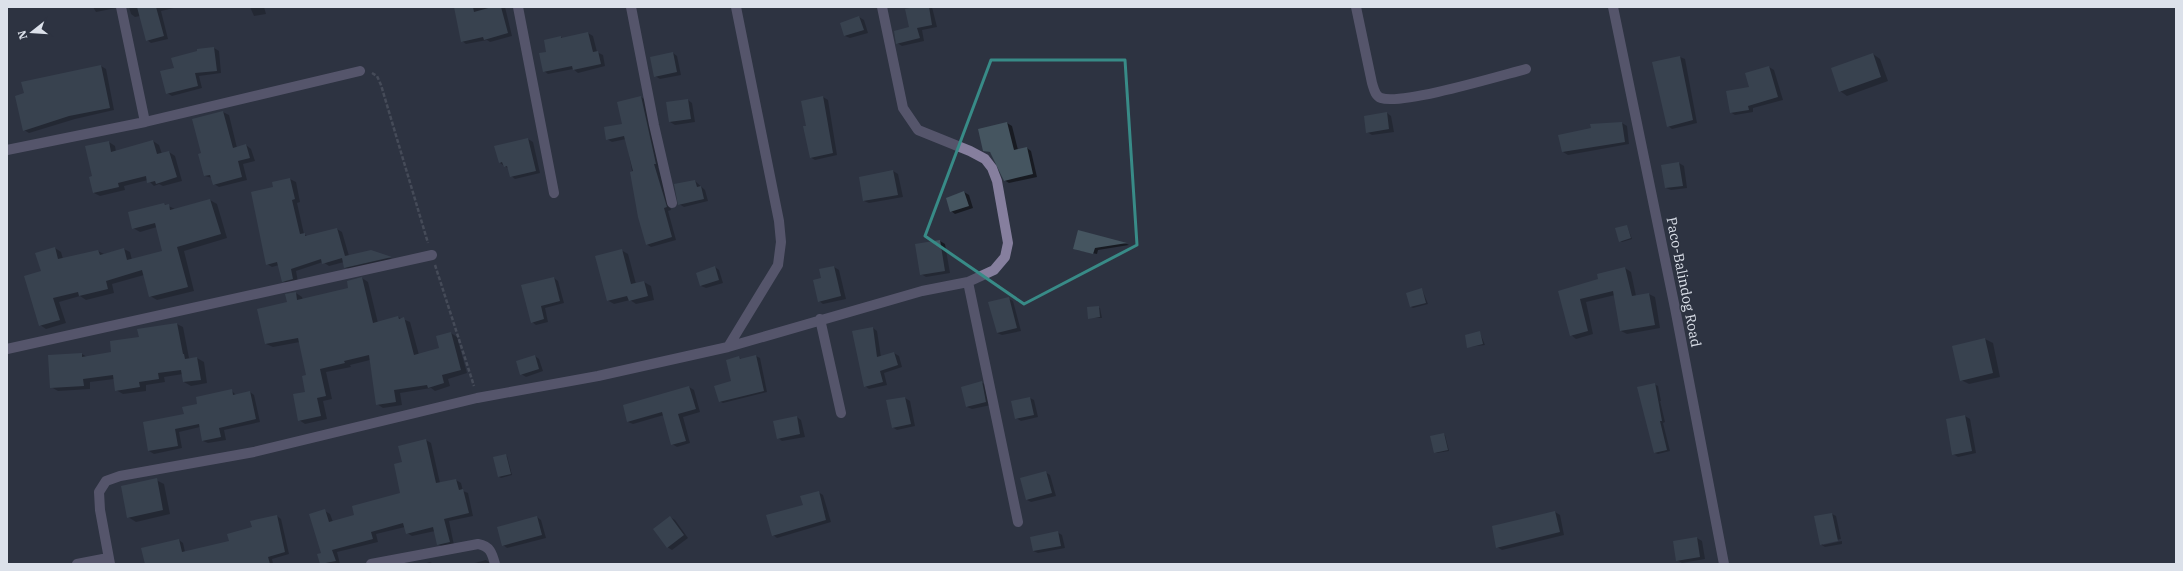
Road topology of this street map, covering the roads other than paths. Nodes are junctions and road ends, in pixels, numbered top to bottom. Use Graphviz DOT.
graph roads {
  1 [pos="121,7"];
  2 [pos="518,7"];
  3 [pos="631,7"];
  4 [pos="736,7"];
  5 [pos="882,7"];
  6 [pos="1356,7"];
  7 [pos="1613,7"];
  8 [pos="1526,69"];
  9 [pos="360,71"];
  10 [pos="146,122"];
  11 [pos="7,150"];
  12 [pos="554,193"];
  13 [pos="672,203"];
  14 [pos="432,255"];
  15 [pos="968,282"];
  16 [pos="820,319"];
  17 [pos="728,347"];
  18 [pos="7,349"];
  19 [pos="841,413"];
  20 [pos="1018,522"];
  21 [pos="109,561"];
  22 [pos="77,564"];
  23 [pos="371,564"];
  24 [pos="495,564"];
  25 [pos="1724,564"];
  1 -- 10 [label="street"];
  2 -- 12 [label="street"];
  3 -- 13 [label="street"];
  4 -- 17 [label="street"];
  5 -- 15 [label="street"];
  6 -- 8 [label="street"];
  7 -- 25 [label="street, Paco-Balindog Road"];
  9 -- 10 [label="street"];
  10 -- 11 [label="street"];
  14 -- 18 [label="street"];
  15 -- 16 [label="street"];
  15 -- 20 [label="street"];
  16 -- 17 [label="street"];
  16 -- 19 [label="street"];
  17 -- 21 [label="street"];
  21 -- 22 [label="street"];
  23 -- 24 [label="street"];
}
